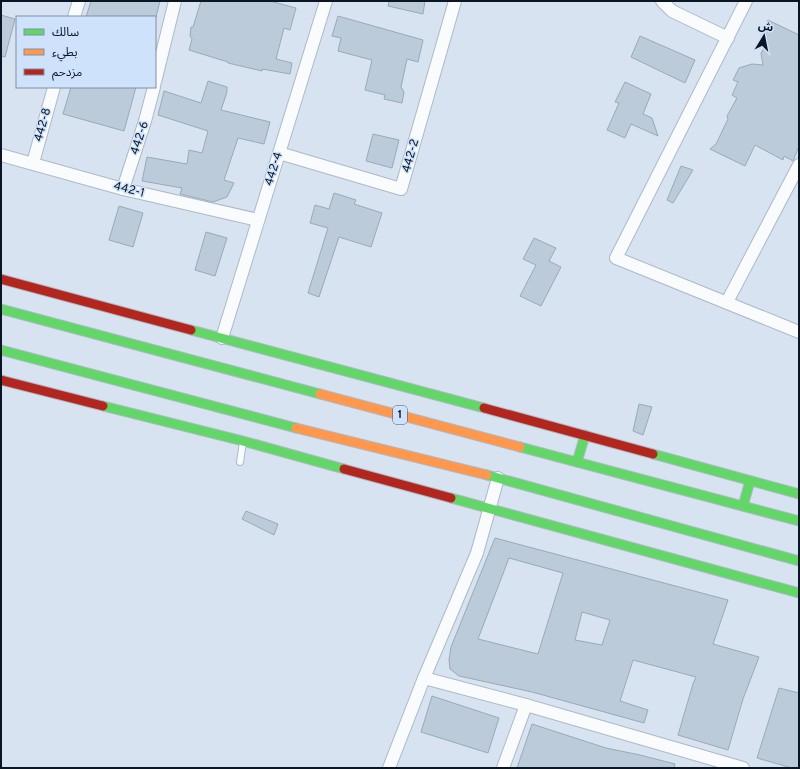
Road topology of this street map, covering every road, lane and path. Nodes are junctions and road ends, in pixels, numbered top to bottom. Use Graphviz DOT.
graph roads {
  1 [pos="79,1"];
  2 [pos="175,1"];
  3 [pos="326,1"];
  4 [pos="455,1"];
  5 [pos="662,1"];
  6 [pos="746,1"];
  7 [pos="74,16"];
  8 [pos="728,38"];
  9 [pos="156,78"];
  10 [pos="54,88"];
  11 [pos="154,88"];
  12 [pos="279,153"];
  13 [pos="1,155"];
  14 [pos="32,163"];
  15 [pos="799,165"];
  16 [pos="124,189"];
  17 [pos="258,220"];
  18 [pos="1,279"];
  19 [pos="727,302"];
  20 [pos="1,308"];
  21 [pos="799,332"];
  22 [pos="222,338"];
  23 [pos="1,350"];
  24 [pos="1,380"];
  25 [pos="585,435"];
  26 [pos="243,441"];
  27 [pos="240,462"];
  28 [pos="577,462"];
  29 [pos="498,478"];
  30 [pos="750,481"];
  31 [pos="799,494"];
  32 [pos="743,506"];
  33 [pos="490,508"];
  34 [pos="799,521"];
  35 [pos="799,561"];
  36 [pos="799,593"];
  37 [pos="424,678"];
  38 [pos="526,705"];
  39 [pos="389,768"];
  40 [pos="503,768"];
  41 [pos="743,768"];
  1 -- 7 [label="street"];
  2 -- 9 [label="street"];
  3 -- 12 [label="street, 442-4"];
  4 -- 12 [label="street, 442-2"];
  5 -- 8 [label="street"];
  6 -- 8 [label="street"];
  8 -- 19 [label="street"];
  10 -- 14 [label="street, 442-8"];
  11 -- 16 [label="street, 442-6"];
  12 -- 17 [label="street, 442-4"];
  13 -- 14 [label="street, 442-1"];
  14 -- 16 [label="street, 442-1"];
  15 -- 19 [label="street"];
  16 -- 17 [label="street, 442-1"];
  17 -- 22 [label="street, 442-4"];
  18 -- 22 [label="main road"];
  19 -- 21 [label="street"];
  20 -- 28 [label="main road, 1"];
  22 -- 25 [label="main road"];
  23 -- 29 [label="main road"];
  24 -- 26 [label="main road"];
  25 -- 28 [label="main road"];
  25 -- 30 [label="main road"];
  26 -- 27 [label="lane"];
  26 -- 33 [label="main road"];
  28 -- 32 [label="main road, 1"];
  29 -- 33 [label="street"];
  29 -- 35 [label="main road"];
  30 -- 31 [label="main road"];
  30 -- 32 [label="main road"];
  32 -- 34 [label="main road, 1"];
  33 -- 36 [label="main road"];
  33 -- 37 [label="street"];
  37 -- 38 [label="street"];
  37 -- 39 [label="street"];
  38 -- 40 [label="street"];
  38 -- 41 [label="street"];
}
